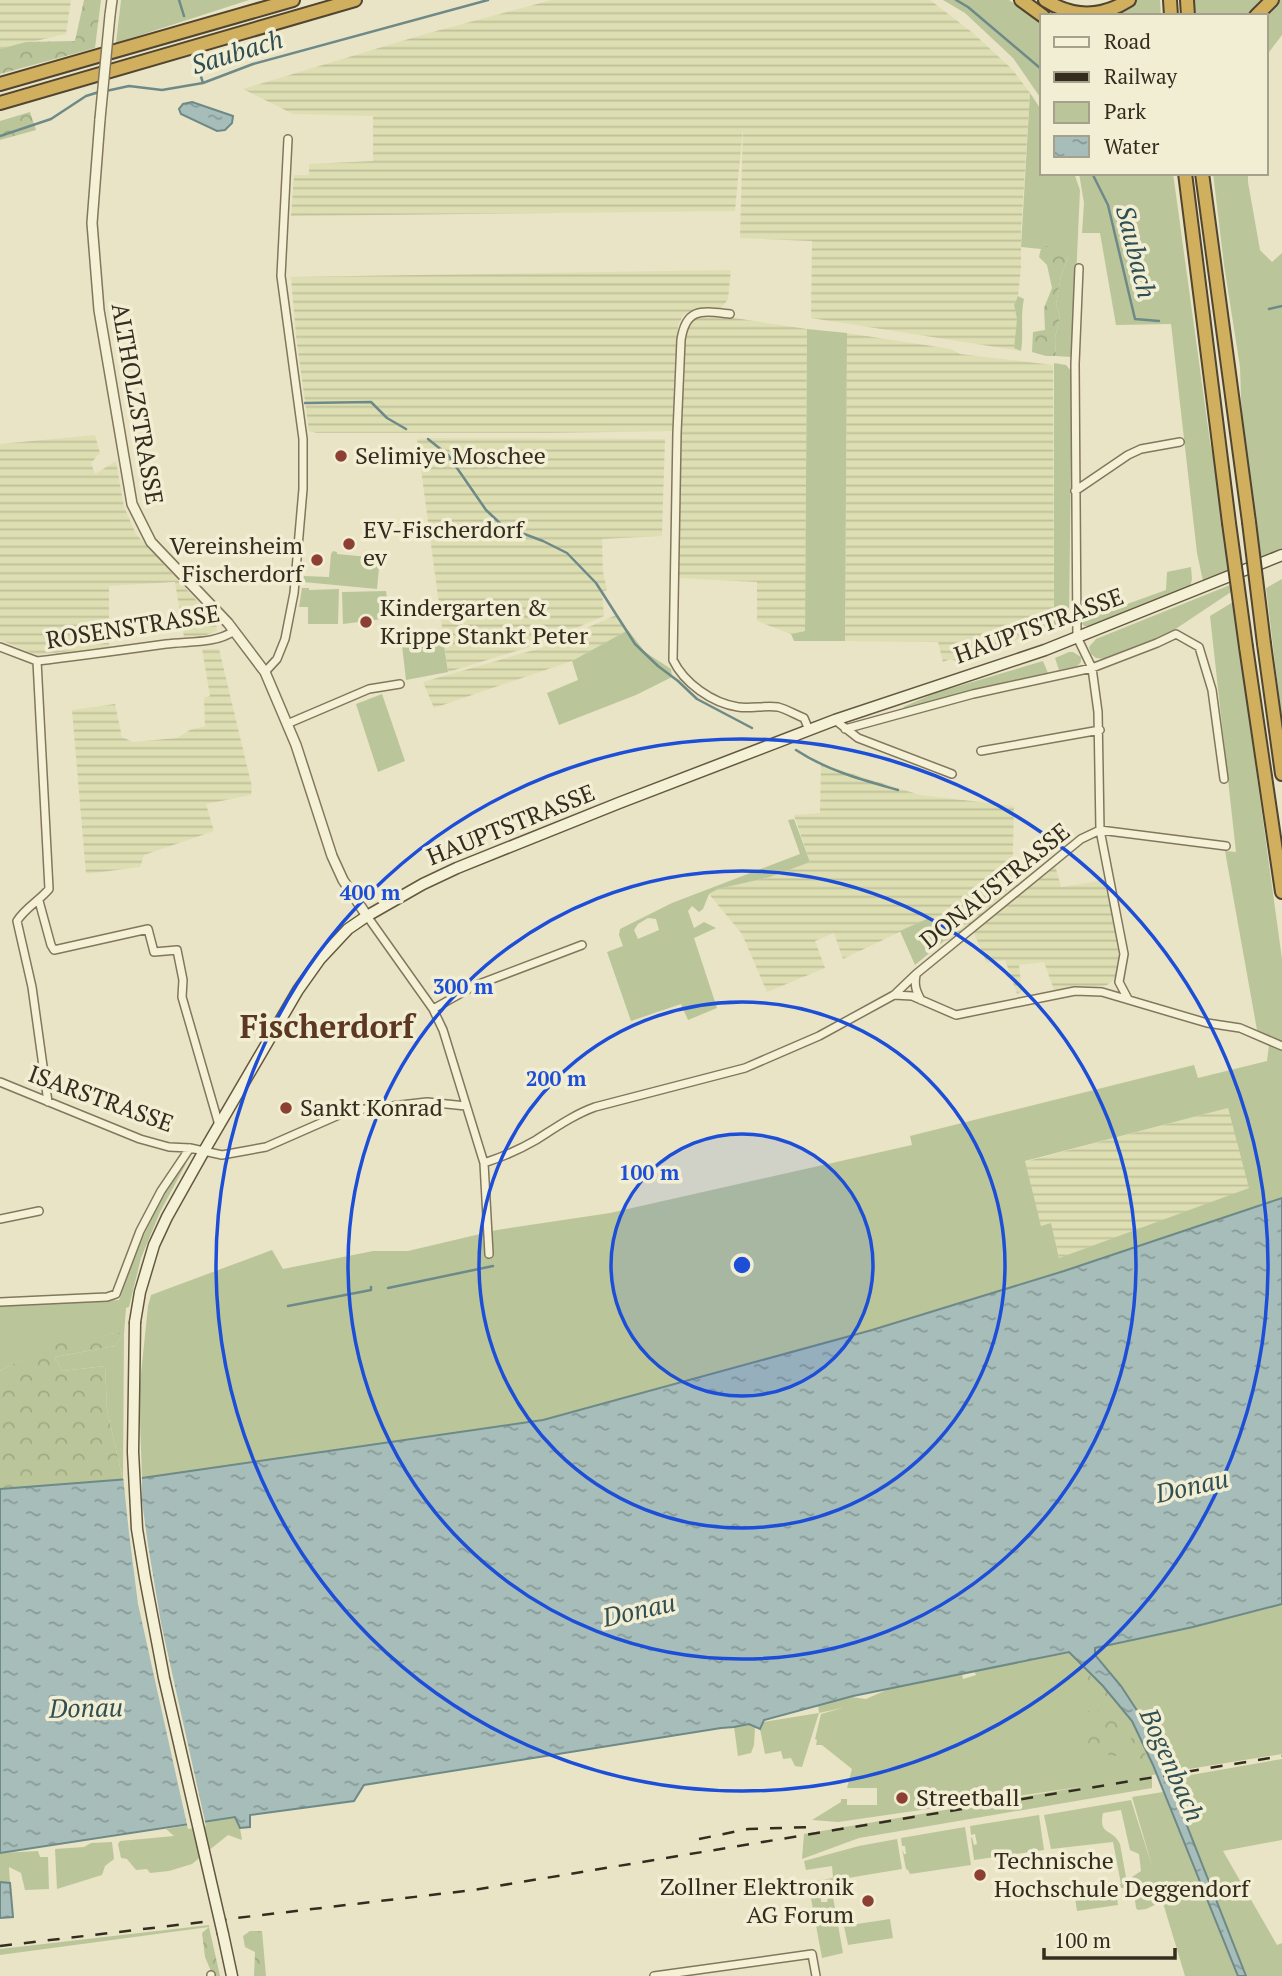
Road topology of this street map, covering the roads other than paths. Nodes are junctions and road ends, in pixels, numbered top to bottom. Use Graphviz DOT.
graph roads {
  1 [pos="112,0"];
  2 [pos="293,0"];
  3 [pos="355,0"];
  4 [pos="1021,0"];
  5 [pos="1045,0"];
  6 [pos="1129,0"];
  7 [pos="1272,0"];
  8 [pos="1040,14"];
  9 [pos="1080,14"];
  10 [pos="1094,14"];
  11 [pos="1258,14"];
  12 [pos="0,84"];
  13 [pos="0,103"];
  14 [pos="288,139"];
  15 [pos="1185,175"];
  16 [pos="1202,175"];
  17 [pos="1079,268"];
  18 [pos="730,314"];
  19 [pos="1180,442"];
  20 [pos="1075,491"];
  21 [pos="1282,555"];
  22 [pos="234,631"];
  23 [pos="1077,637"];
  24 [pos="0,647"];
  25 [pos="37,661"];
  26 [pos="1092,668"];
  27 [pos="265,672"];
  28 [pos="400,684"];
  29 [pos="835,720"];
  30 [pos="287,724"];
  31 [pos="845,729"];
  32 [pos="809,730"];
  33 [pos="1100,730"];
  34 [pos="981,751"];
  35 [pos="952,774"];
  36 [pos="1282,774"];
  37 [pos="1223,779"];
  38 [pos="1100,830"];
  39 [pos="1226,846"];
  40 [pos="1282,892"];
  41 [pos="39,901"];
  42 [pos="367,916"];
  43 [pos="582,945"];
  44 [pos="916,974"];
  45 [pos="1119,982"];
  46 [pos="1102,992"];
  47 [pos="894,995"];
  48 [pos="1128,999"];
  49 [pos="921,1000"];
  50 [pos="433,1009"];
  51 [pos="1282,1046"];
  52 [pos="0,1082"];
  53 [pos="48,1102"];
  54 [pos="466,1106"];
  55 [pos="219,1125"];
  56 [pos="190,1148"];
  57 [pos="204,1151"];
  58 [pos="484,1163"];
  59 [pos="39,1211"];
  60 [pos="0,1219"];
  61 [pos="489,1254"];
  62 [pos="0,1302"];
  63 [pos="232,1976"];
  64 [pos="654,1976"];
  65 [pos="816,1976"];
  1 -- 22 [label="street, ALTHOLZSTRASSE, bridge"];
  2 -- 12 [label="highway"];
  3 -- 13 [label="highway"];
  4 -- 8 [label="highway"];
  5 -- 9 [label="highway"];
  6 -- 10 [label="highway"];
  7 -- 11 [label="highway"];
  14 -- 27 [label="street"];
  15 -- 40 [label="highway, bridge"];
  16 -- 36 [label="highway, bridge"];
  17 -- 20 [label="street"];
  18 -- 32 [label="street"];
  19 -- 20 [label="street"];
  20 -- 23 [label="street"];
  21 -- 23 [label="main road, HAUPTSTRASSE"];
  22 -- 25 [label="street, ROSENSTRASSE"];
  22 -- 27 [label="street, ALTHOLZSTRASSE"];
  23 -- 26 [label="street"];
  23 -- 29 [label="main road, HAUPTSTRASSE"];
  24 -- 25 [label="street, ROSENSTRASSE"];
  25 -- 41 [label="street, ROSENSTRASSE"];
  26 -- 31 [label="street"];
  26 -- 33 [label="street"];
  26 -- 37 [label="street"];
  27 -- 30 [label="street, ALTHOLZSTRASSE"];
  28 -- 30 [label="street"];
  29 -- 31 [label="street"];
  29 -- 32 [label="main road, HAUPTSTRASSE"];
  30 -- 42 [label="street, ALTHOLZSTRASSE"];
  31 -- 35 [label="street"];
  32 -- 42 [label="main road, HAUPTSTRASSE"];
  33 -- 34 [label="street"];
  33 -- 38 [label="street"];
  38 -- 39 [label="street, DONAUSTRASSE"];
  38 -- 44 [label="street, DONAUSTRASSE"];
  38 -- 45 [label="street, DONAUSTRASSE"];
  41 -- 53 [label="street, ROSENSTRASSE"];
  41 -- 55 [label="street"];
  42 -- 50 [label="street"];
  42 -- 55 [label="main road, HAUPTSTRASSE"];
  43 -- 50 [label="street"];
  44 -- 47 [label="street, DONAUSTRASSE"];
  44 -- 49 [label="street, DONAUSTRASSE"];
  45 -- 46 [label="street"];
  45 -- 48 [label="street"];
  46 -- 48 [label="street"];
  46 -- 49 [label="street"];
  47 -- 49 [label="street"];
  47 -- 58 [label="street, DONAUSTRASSE"];
  48 -- 51 [label="street"];
  50 -- 54 [label="street"];
  52 -- 53 [label="street, ISARSTRASSE"];
  53 -- 56 [label="street, ISARSTRASSE"];
  54 -- 57 [label="street, ISARSTRASSE"];
  54 -- 58 [label="street"];
  55 -- 57 [label="main road, HAUPTSTRASSE"];
  56 -- 57 [label="street, ISARSTRASSE"];
  56 -- 62 [label="street, ISARSTRASSE"];
  57 -- 63 [label="main road, HAUPTSTRASSE, bridge"];
  58 -- 61 [label="street"];
  59 -- 60 [label="street"];
  64 -- 65 [label="street"];
}
